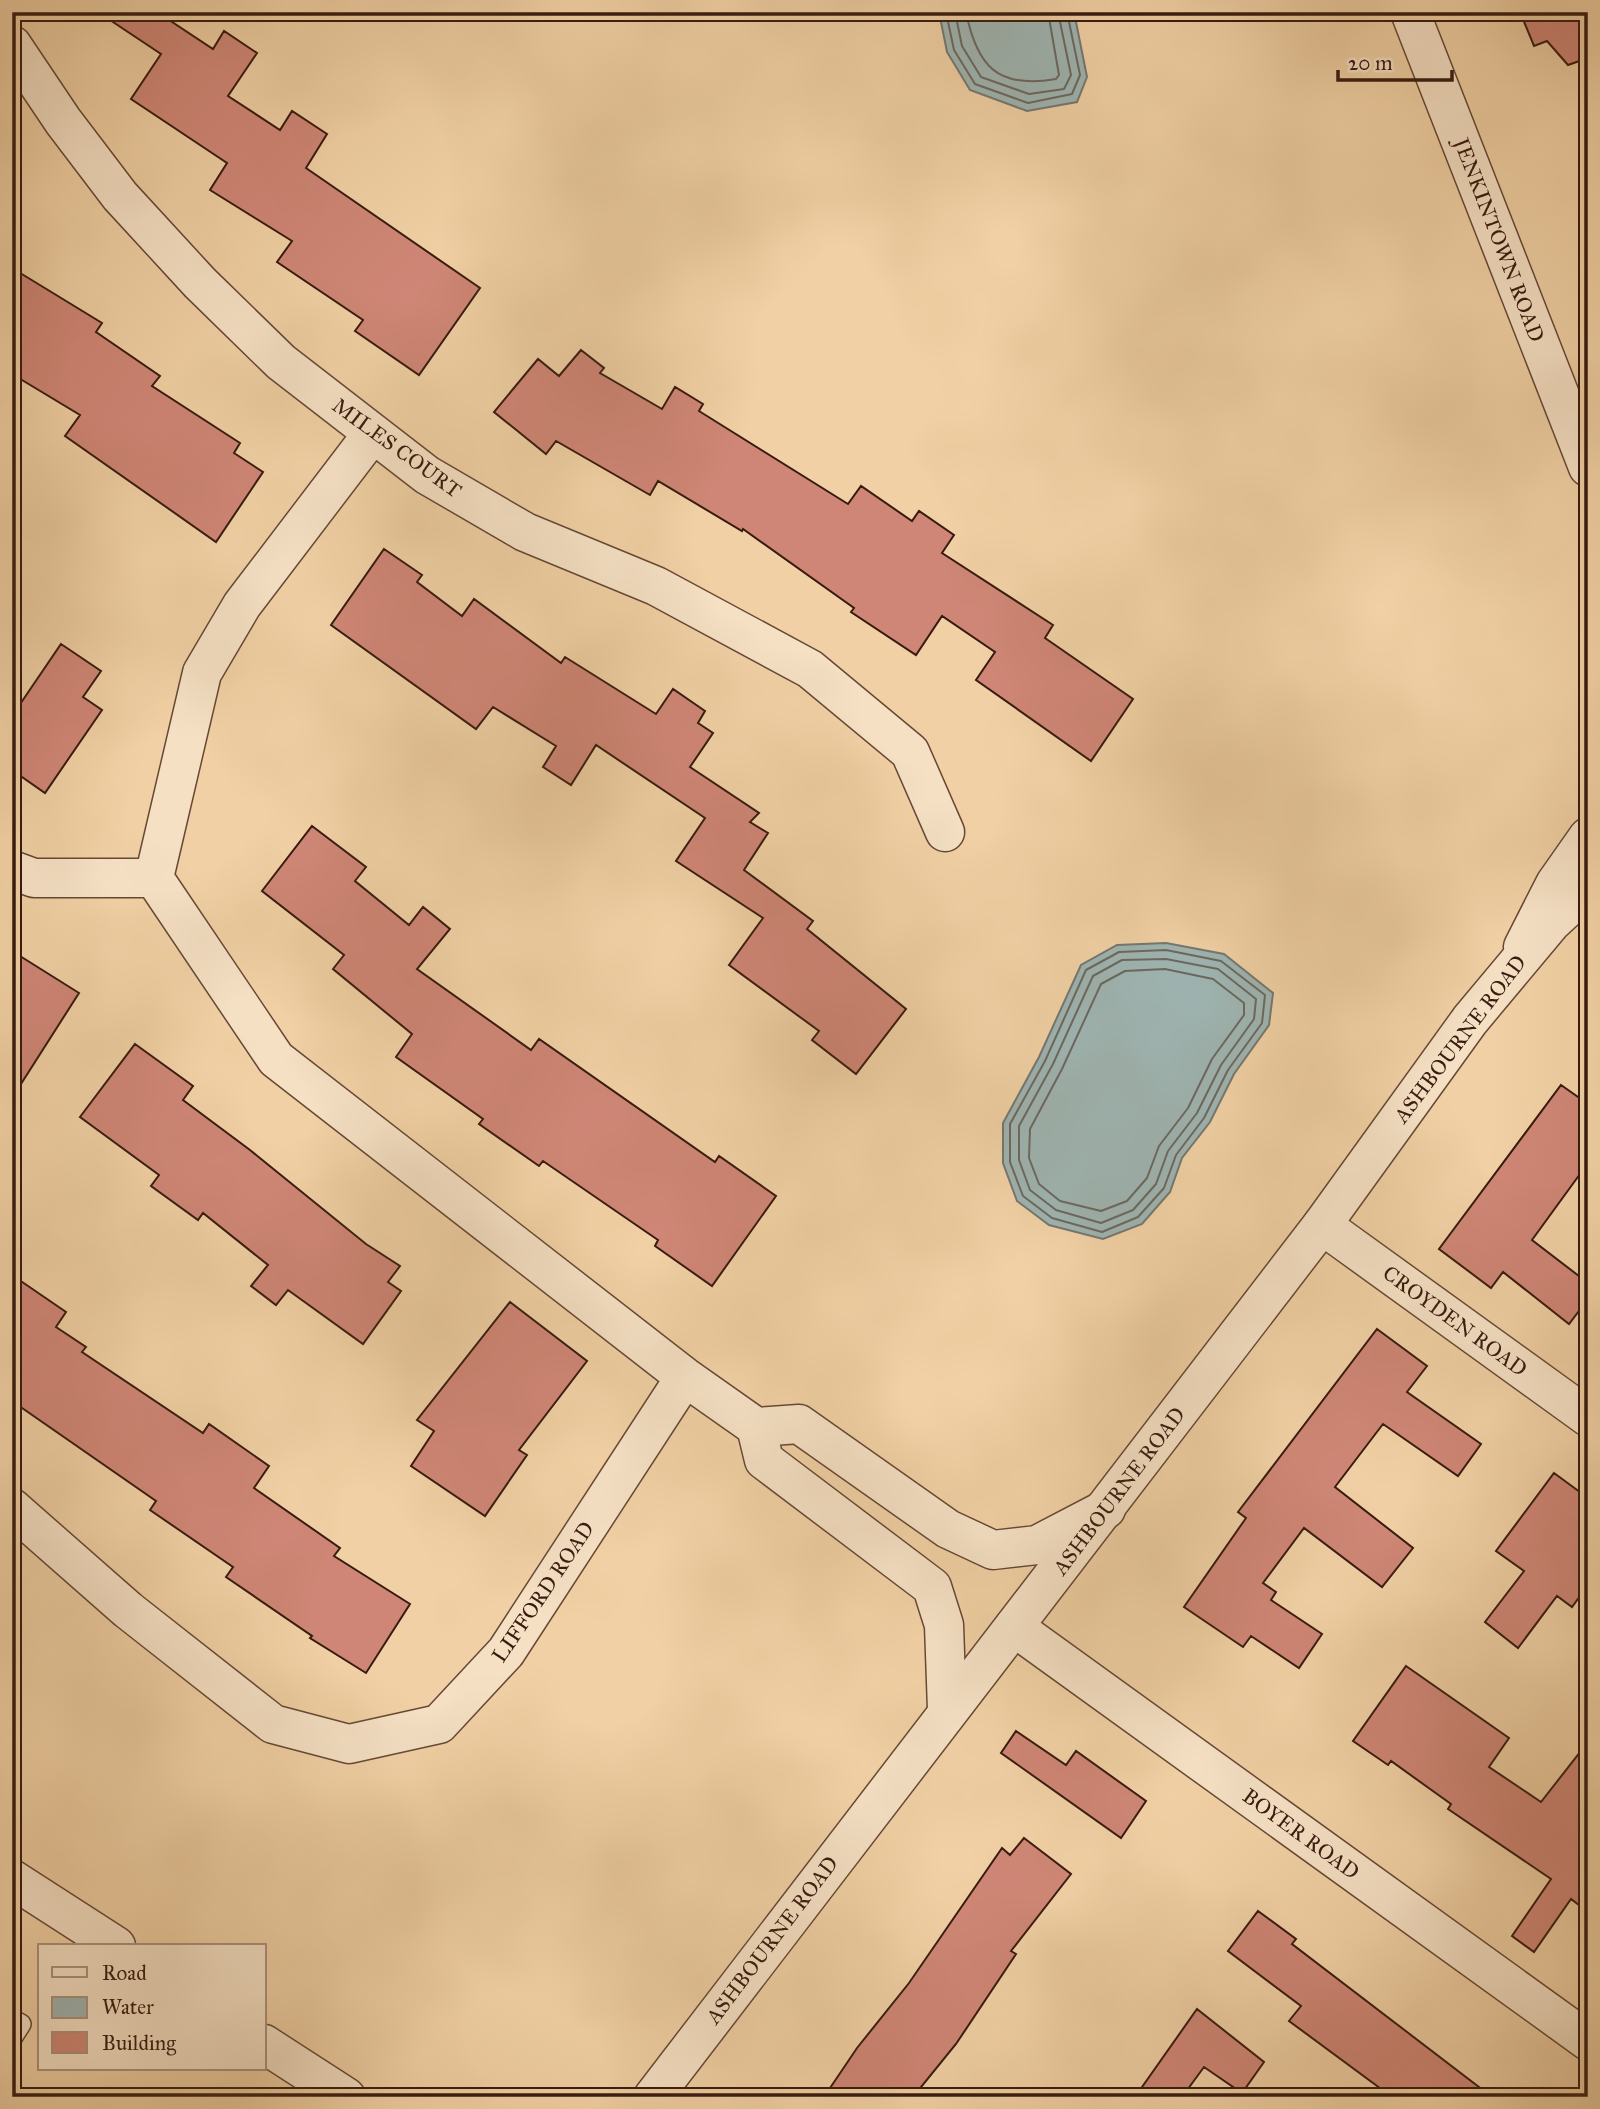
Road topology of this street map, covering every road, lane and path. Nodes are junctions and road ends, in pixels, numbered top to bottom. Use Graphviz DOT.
graph roads {
  1 [pos="1410,12"];
  2 [pos="12,45"];
  3 [pos="373,433"];
  4 [pos="1588,467"];
  5 [pos="945,832"];
  6 [pos="1588,837"];
  7 [pos="12,870"];
  8 [pos="154,877"];
  9 [pos="1588,889"];
  10 [pos="1511,969"];
  11 [pos="1322,1225"];
  12 [pos="685,1377"];
  13 [pos="1588,1418"];
  14 [pos="756,1427"];
  15 [pos="12,1508"];
  16 [pos="1105,1508"];
  17 [pos="1014,1628"];
  18 [pos="947,1710"];
  19 [pos="12,1879"];
  20 [pos="113,1944"];
  21 [pos="12,2019"];
  22 [pos="12,2038"];
  23 [pos="1588,2041"];
  24 [pos="266,2044"];
  25 [pos="346,2097"];
  26 [pos="653,2097"];
  1 -- 4 [label="street, JENKINTOWN ROAD"];
  2 -- 3 [label="street, MILES COURT"];
  3 -- 5 [label="street, MILES COURT"];
  3 -- 8 [label="street"];
  6 -- 10 [label="street"];
  7 -- 8 [label="street"];
  8 -- 12 [label="street"];
  9 -- 10 [label="street, ASHBOURNE ROAD"];
  10 -- 11 [label="street, ASHBOURNE ROAD"];
  11 -- 13 [label="street, CROYDEN ROAD"];
  11 -- 16 [label="street, ASHBOURNE ROAD"];
  12 -- 14 [label="street"];
  12 -- 15 [label="street, LIFFORD ROAD"];
  14 -- 16 [label="street"];
  14 -- 18 [label="street"];
  16 -- 17 [label="street, ASHBOURNE ROAD"];
  17 -- 18 [label="street, ASHBOURNE ROAD"];
  17 -- 23 [label="street, BOYER ROAD"];
  18 -- 26 [label="street, ASHBOURNE ROAD"];
  19 -- 20 [label="street"];
  21 -- 22 [label="lane"];
  24 -- 25 [label="street"];
}
